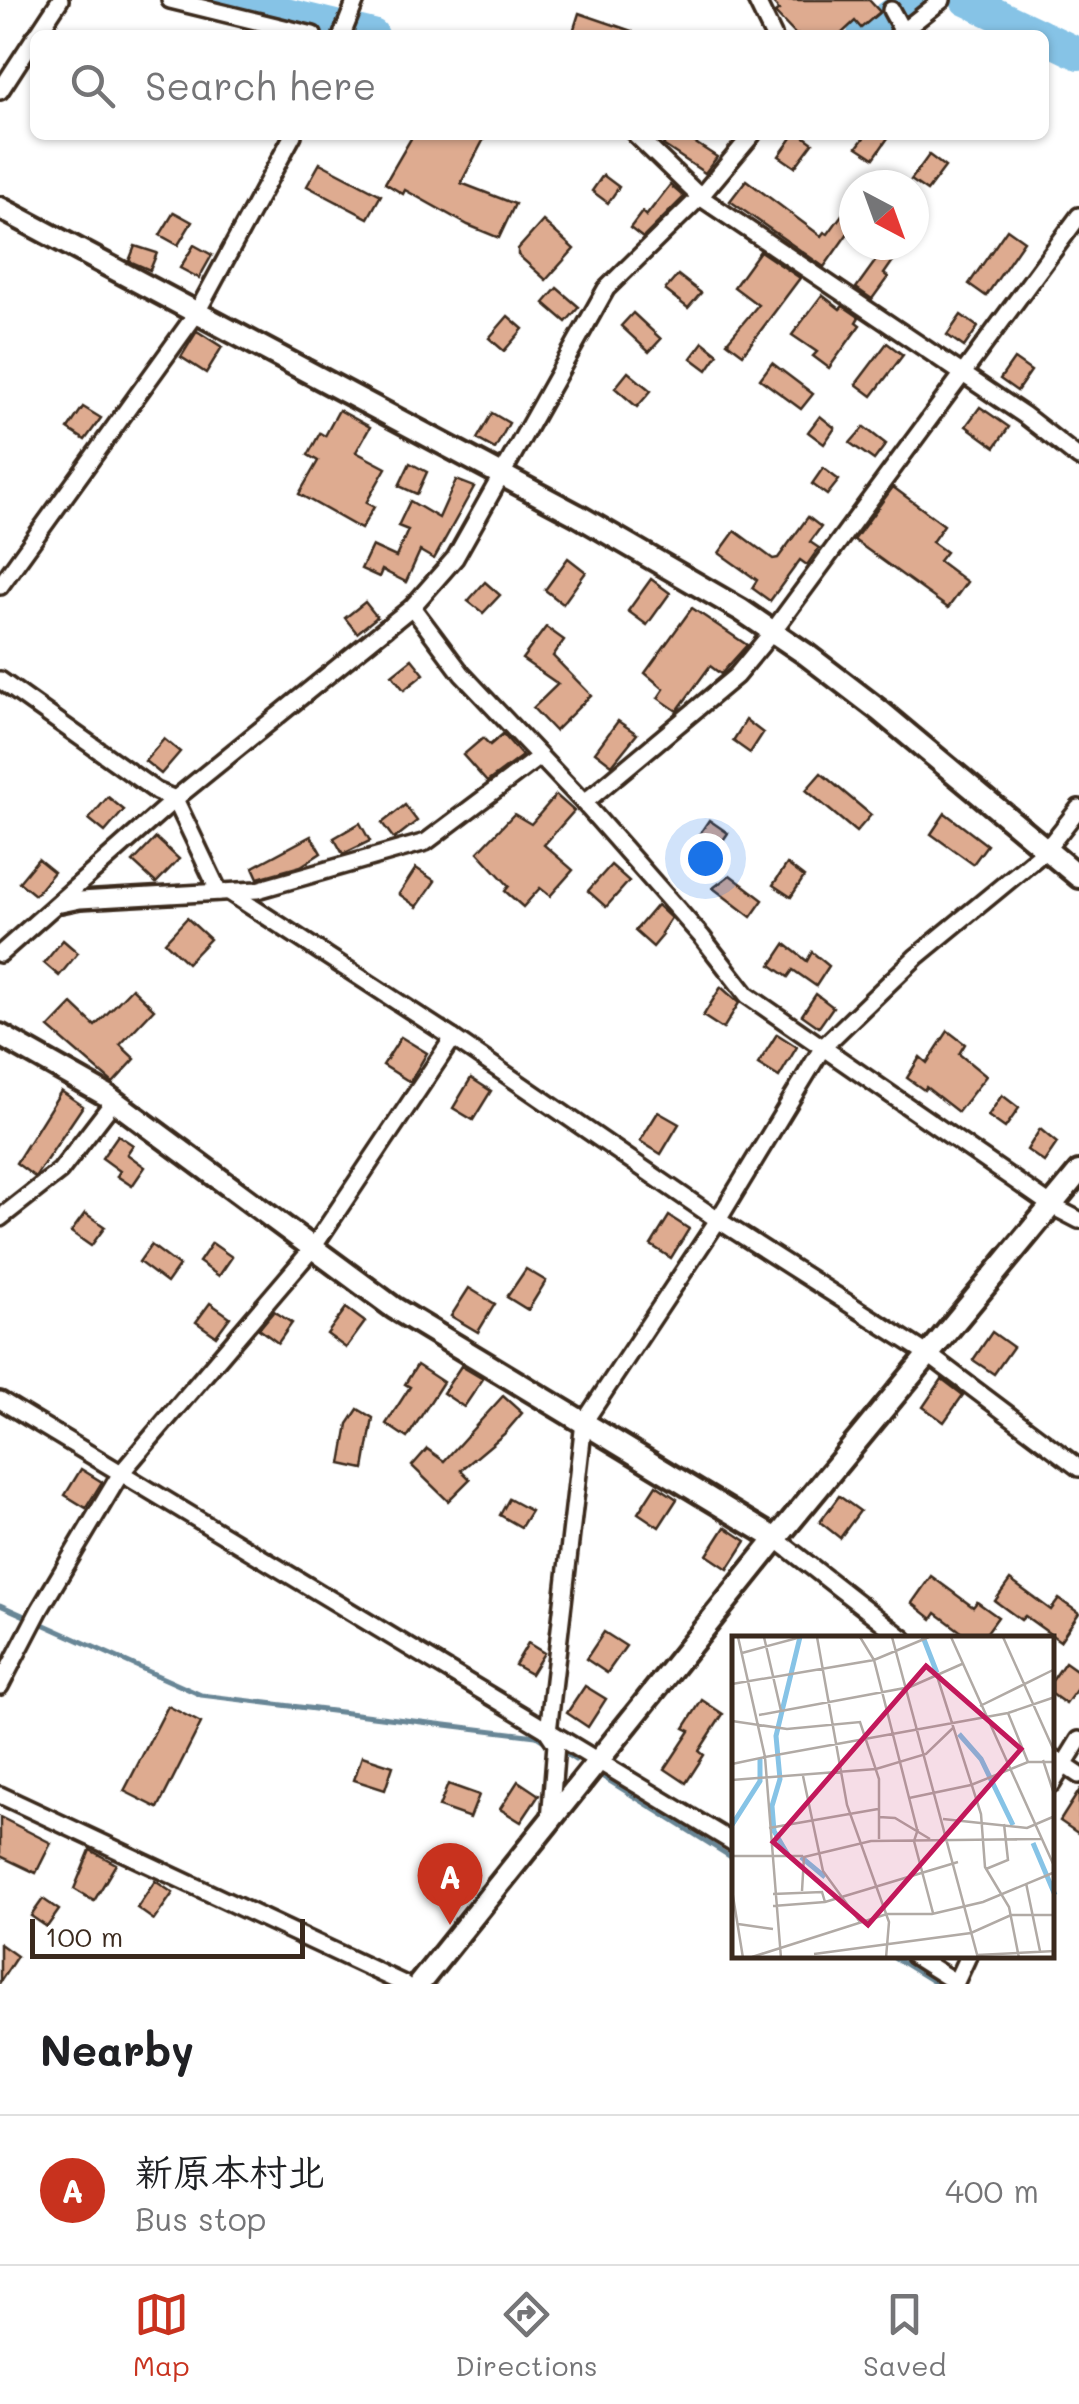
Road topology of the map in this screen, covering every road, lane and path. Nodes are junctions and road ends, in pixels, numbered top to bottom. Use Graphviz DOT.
graph roads {
  1 [pos="60,0"];
  2 [pos="170,0"];
  3 [pos="356,0"];
  4 [pos="941,1"];
  5 [pos="759,5"];
  6 [pos="891,10"];
  7 [pos="343,28"];
  8 [pos="40,30"];
  9 [pos="293,30"];
  10 [pos="771,30"];
  11 [pos="900,30"];
  12 [pos="901,30"];
  13 [pos="30,45"];
  14 [pos="0,91"];
  15 [pos="290,140"];
  16 [pos="641,140"];
  17 [pos="748,140"];
  18 [pos="700,196"];
  19 [pos="0,208"];
  20 [pos="1079,216"];
  21 [pos="196,314"];
  22 [pos="962,372"];
  23 [pos="1079,458"];
  24 [pos="499,476"];
  25 [pos="0,586"];
  26 [pos="412,607"];
  27 [pos="773,631"];
  28 [pos="0,680"];
  29 [pos="539,758"];
  30 [pos="175,799"];
  31 [pos="584,803"];
  32 [pos="1079,808"];
  33 [pos="1046,850"];
  34 [pos="1079,876"];
  35 [pos="224,892"];
  36 [pos="57,904"];
  37 [pos="0,954"];
  38 [pos="0,1036"];
  39 [pos="452,1038"];
  40 [pos="823,1047"];
  41 [pos="114,1101"];
  42 [pos="1079,1172"];
  43 [pos="1052,1206"];
  44 [pos="0,1218"];
  45 [pos="718,1220"];
  46 [pos="1079,1220"];
  47 [pos="312,1248"];
  48 [pos="929,1355"];
  49 [pos="0,1400"];
  50 [pos="584,1422"];
  51 [pos="1079,1468"];
  52 [pos="121,1473"];
  53 [pos="776,1539"];
  54 [pos="900,1636"];
  55 [pos="0,1686"];
  56 [pos="1079,1740"];
  57 [pos="553,1744"];
  58 [pos="1056,1760"];
  59 [pos="599,1762"];
  60 [pos="1079,1775"];
  61 [pos="0,1796"];
  62 [pos="550,1821"];
  63 [pos="732,1842"];
  64 [pos="919,1959"];
  65 [pos="967,1959"];
  66 [pos="955,1983"];
  67 [pos="404,1984"];
  68 [pos="419,1984"];
  1 -- 8 [label="street"];
  2 -- 9 [label="street"];
  3 -- 7 [label="street"];
  4 -- 12 [label="street"];
  5 -- 10 [label="street"];
  6 -- 11 [label="street"];
  13 -- 14 [label="street"];
  15 -- 21 [label="street"];
  16 -- 18 [label="street"];
  17 -- 18 [label="street"];
  18 -- 22 [label="street"];
  18 -- 24 [label="street"];
  19 -- 21 [label="street"];
  20 -- 22 [label="street"];
  21 -- 24 [label="street"];
  21 -- 25 [label="street"];
  22 -- 23 [label="street"];
  22 -- 27 [label="street"];
  24 -- 26 [label="street"];
  24 -- 27 [label="street"];
  26 -- 29 [label="street"];
  26 -- 30 [label="street"];
  27 -- 31 [label="street"];
  27 -- 33 [label="street"];
  28 -- 30 [label="street"];
  29 -- 31 [label="street"];
  29 -- 35 [label="street"];
  30 -- 35 [label="street"];
  30 -- 36 [label="street"];
  31 -- 40 [label="street"];
  32 -- 33 [label="street"];
  33 -- 34 [label="street"];
  33 -- 40 [label="street"];
  35 -- 36 [label="street"];
  35 -- 39 [label="street"];
  36 -- 37 [label="street"];
  38 -- 41 [label="street"];
  39 -- 45 [label="street"];
  39 -- 47 [label="street"];
  40 -- 43 [label="street"];
  40 -- 45 [label="street"];
  41 -- 44 [label="street"];
  41 -- 47 [label="street"];
  42 -- 43 [label="street"];
  43 -- 46 [label="street"];
  43 -- 48 [label="street"];
  45 -- 48 [label="street"];
  45 -- 50 [label="street"];
  47 -- 50 [label="street"];
  47 -- 52 [label="street"];
  48 -- 51 [label="street"];
  48 -- 53 [label="street"];
  49 -- 52 [label="street"];
  50 -- 53 [label="street"];
  50 -- 57 [label="street"];
  52 -- 55 [label="street"];
  52 -- 57 [label="street"];
  53 -- 54 [label="street"];
  53 -- 59 [label="street"];
  56 -- 58 [label="street"];
  57 -- 59 [label="street"];
  57 -- 62 [label="street"];
  58 -- 60 [label="street"];
  59 -- 62 [label="street"];
  59 -- 63 [label="street"];
  61 -- 67 [label="street"];
  62 -- 68 [label="street"];
  64 -- 66 [label="street"];
  65 -- 66 [label="street"];
}
